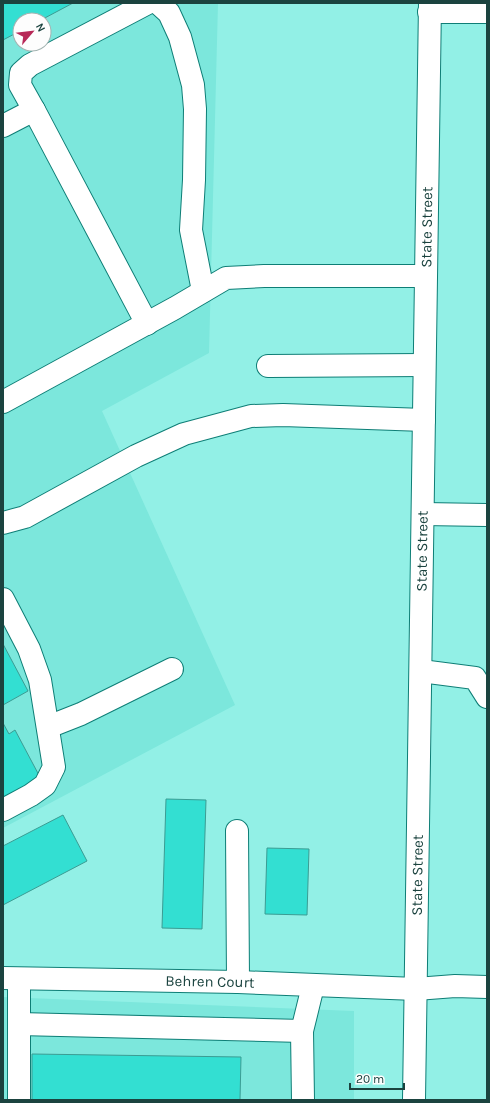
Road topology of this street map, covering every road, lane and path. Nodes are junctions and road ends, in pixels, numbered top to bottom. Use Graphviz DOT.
graph roads {
  1 [pos="148,3"];
  2 [pos="158,3"];
  3 [pos="430,8"];
  4 [pos="487,12"];
  5 [pos="34,110"];
  6 [pos="3,126"];
  7 [pos="425,276"];
  8 [pos="203,292"];
  9 [pos="147,324"];
  10 [pos="424,365"];
  11 [pos="268,366"];
  12 [pos="3,402"];
  13 [pos="424,420"];
  14 [pos="423,514"];
  15 [pos="487,515"];
  16 [pos="3,523"];
  17 [pos="3,599"];
  18 [pos="172,669"];
  19 [pos="421,671"];
  20 [pos="487,697"];
  21 [pos="48,727"];
  22 [pos="3,810"];
  23 [pos="237,831"];
  24 [pos="11,978"];
  25 [pos="238,982"];
  26 [pos="313,986"];
  27 [pos="487,987"];
  28 [pos="416,989"];
  29 [pos="19,1024"];
  30 [pos="302,1031"];
  31 [pos="19,1100"];
  32 [pos="303,1100"];
  33 [pos="414,1100"];
  1 -- 5 [label="main road"];
  2 -- 8 [label="main road"];
  3 -- 4 [label="main road"];
  3 -- 7 [label="main road, State Street"];
  5 -- 6 [label="main road"];
  5 -- 9 [label="main road"];
  7 -- 8 [label="main road"];
  7 -- 10 [label="main road, State Street"];
  8 -- 9 [label="main road"];
  9 -- 12 [label="main road"];
  10 -- 11 [label="main road"];
  10 -- 13 [label="main road, State Street"];
  13 -- 14 [label="main road, State Street"];
  13 -- 16 [label="main road"];
  14 -- 15 [label="main road"];
  14 -- 19 [label="main road, State Street"];
  17 -- 21 [label="main road"];
  18 -- 21 [label="main road"];
  19 -- 20 [label="main road"];
  19 -- 28 [label="main road, State Street"];
  21 -- 22 [label="main road"];
  23 -- 25 [label="main road"];
  24 -- 25 [label="main road, Behren Court"];
  24 -- 29 [label="main road"];
  25 -- 26 [label="main road, Behren Court"];
  26 -- 28 [label="main road, Behren Court"];
  26 -- 30 [label="main road"];
  27 -- 28 [label="main road, Behren Court"];
  28 -- 33 [label="main road, State Street"];
  29 -- 30 [label="main road"];
  29 -- 31 [label="main road"];
  30 -- 32 [label="main road"];
}
